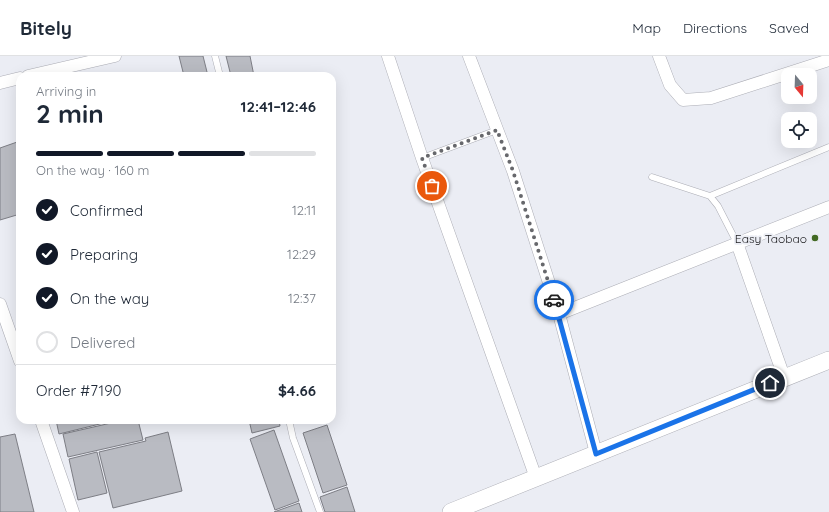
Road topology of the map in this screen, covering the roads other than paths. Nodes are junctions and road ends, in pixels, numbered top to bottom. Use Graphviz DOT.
graph roads {
  1 [pos="115,56"];
  2 [pos="215,56"];
  3 [pos="388,56"];
  4 [pos="469,56"];
  5 [pos="659,56"];
  6 [pos="829,60"];
  7 [pos="45,72"];
  8 [pos="219,72"];
  9 [pos="16,79"];
  10 [pos="0,82"];
  11 [pos="497,130"];
  12 [pos="829,147"];
  13 [pos="422,158"];
  14 [pos="652,177"];
  15 [pos="710,196"];
  16 [pos="829,206"];
  17 [pos="737,243"];
  18 [pos="0,304"];
  19 [pos="559,314"];
  20 [pos="16,350"];
  21 [pos="829,360"];
  22 [pos="784,377"];
  23 [pos="42,424"];
  24 [pos="290,424"];
  25 [pos="596,454"];
  26 [pos="536,478"];
  27 [pos="73,512"];
  28 [pos="320,512"];
  29 [pos="451,512"];
  1 -- 7 [label="street"];
  2 -- 8 [label="lane"];
  3 -- 13 [label="street"];
  4 -- 11 [label="street"];
  5 -- 6 [label="street"];
  9 -- 10 [label="street"];
  11 -- 13 [label="lane"];
  11 -- 19 [label="street"];
  12 -- 15 [label="lane"];
  13 -- 26 [label="street"];
  14 -- 15 [label="lane"];
  15 -- 17 [label="lane"];
  16 -- 17 [label="street"];
  17 -- 19 [label="street"];
  17 -- 22 [label="street"];
  18 -- 20 [label="street"];
  19 -- 25 [label="street"];
  21 -- 22 [label="street"];
  22 -- 25 [label="street"];
  23 -- 27 [label="street"];
  24 -- 28 [label="lane"];
  25 -- 26 [label="street"];
  26 -- 29 [label="street"];
}
